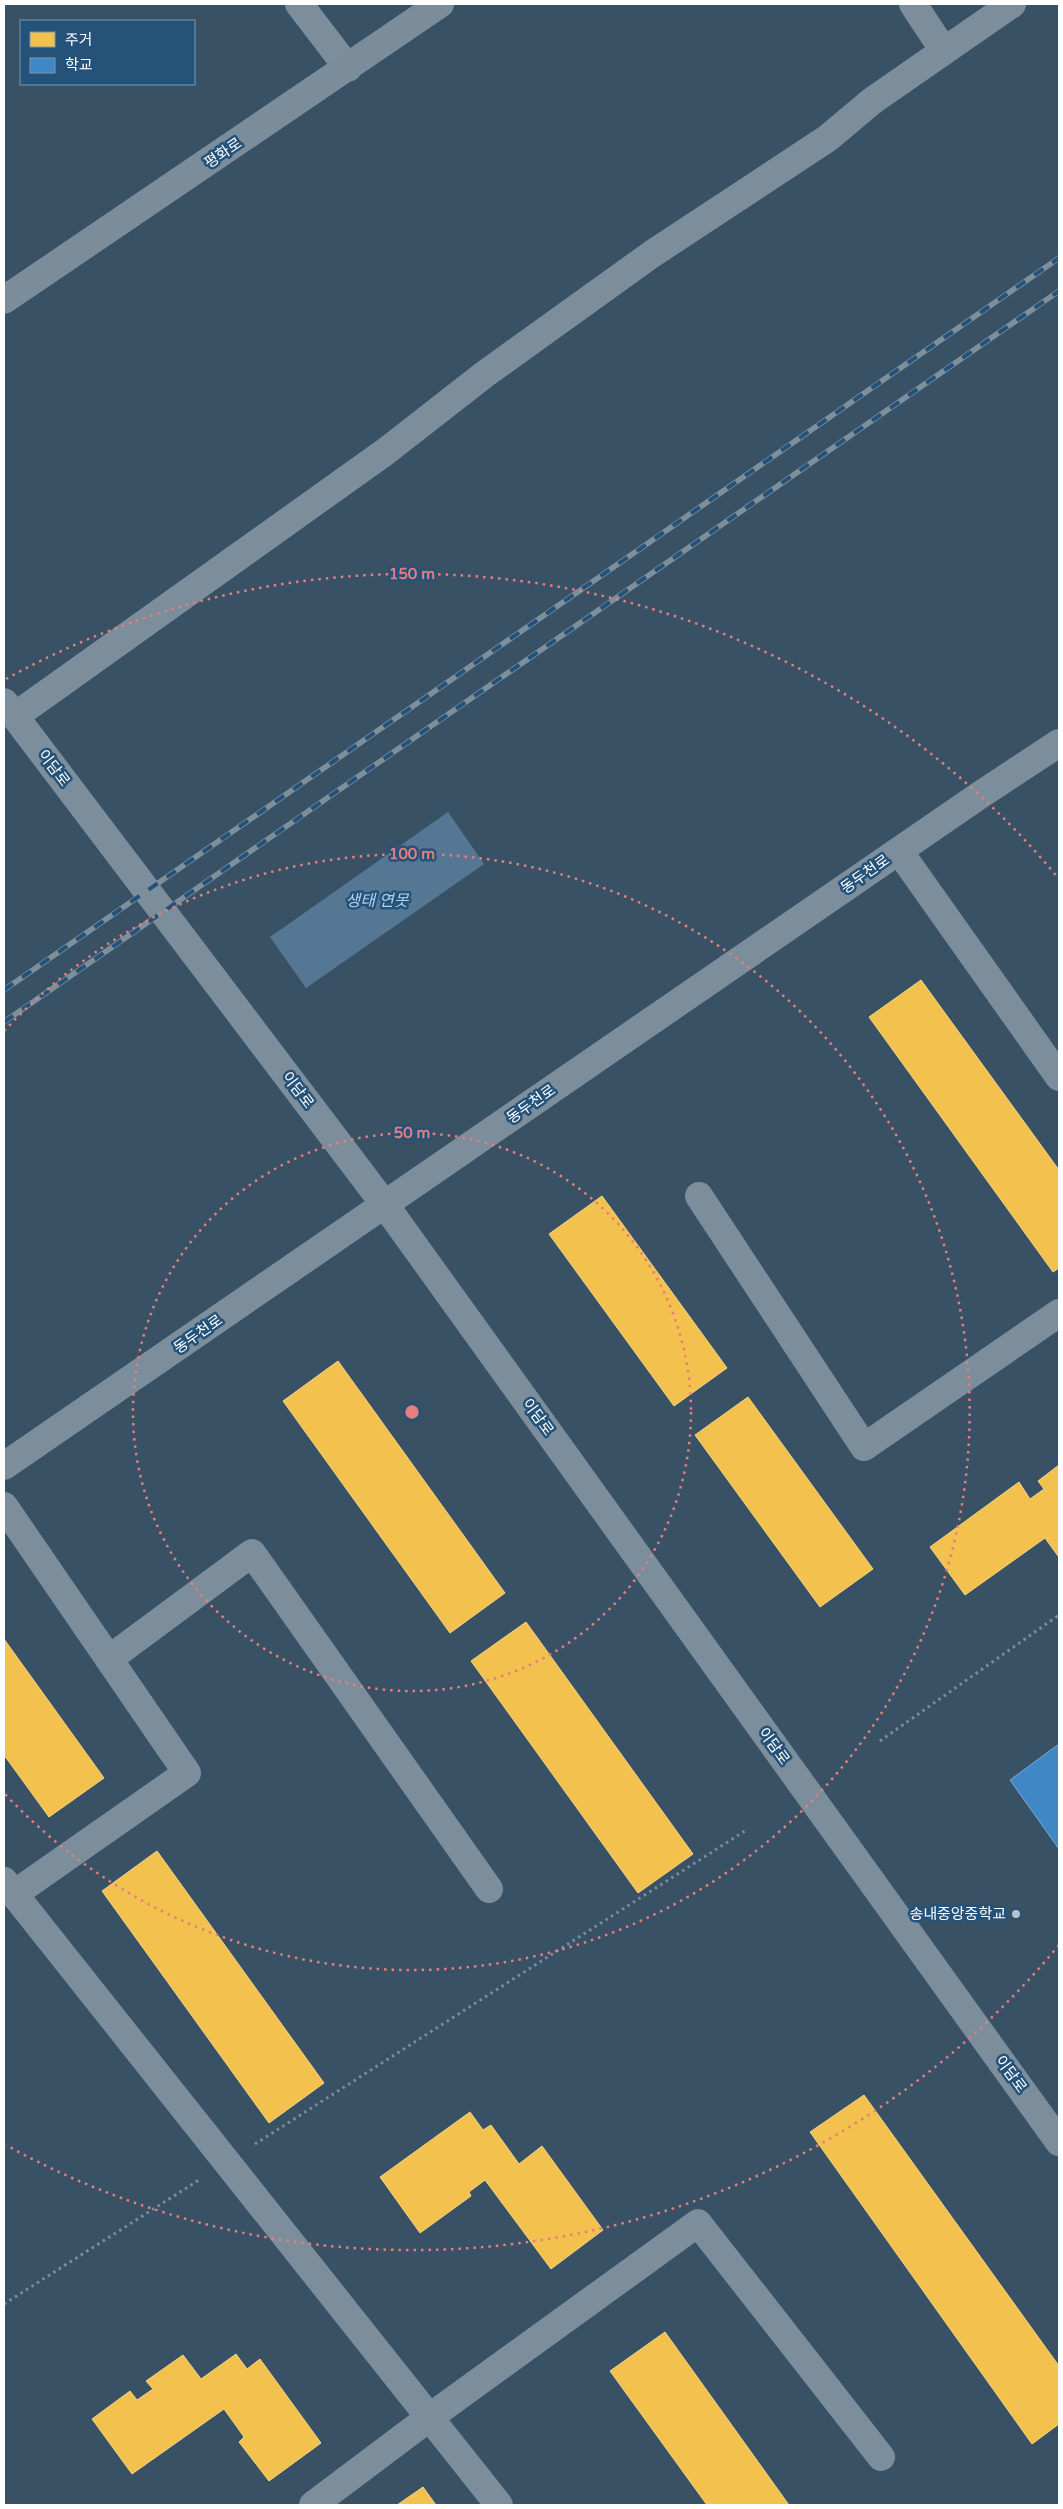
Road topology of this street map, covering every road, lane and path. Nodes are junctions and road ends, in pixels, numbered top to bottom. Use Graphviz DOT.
graph roads {
  1 [pos="299,4"];
  2 [pos="440,4"];
  3 [pos="913,4"];
  4 [pos="1012,4"];
  5 [pos="944,51"];
  6 [pos="348,68"];
  7 [pos="4,300"];
  8 [pos="9,709"];
  9 [pos="1059,743"];
  10 [pos="899,851"];
  11 [pos="1059,1077"];
  12 [pos="699,1196"];
  13 [pos="385,1205"];
  14 [pos="1059,1313"];
  15 [pos="4,1466"];
  16 [pos="4,1506"];
  17 [pos="1059,1614"];
  18 [pos="109,1659"];
  19 [pos="880,1741"];
  20 [pos="748,1829"];
  21 [pos="9,1888"];
  22 [pos="489,1889"];
  23 [pos="1059,2142"];
  24 [pos="227,2162"];
  25 [pos="4,2304"];
  26 [pos="430,2417"];
  27 [pos="881,2457"];
  28 [pos="313,2505"];
  29 [pos="499,2505"];
  1 -- 6 [label="street"];
  2 -- 6 [label="main road, 평화로"];
  3 -- 5 [label="street"];
  4 -- 5 [label="street"];
  5 -- 8 [label="street"];
  6 -- 7 [label="main road, 평화로"];
  8 -- 13 [label="street, 이담로"];
  9 -- 10 [label="street, 동두천로"];
  10 -- 11 [label="street"];
  10 -- 13 [label="street, 동두천로"];
  12 -- 14 [label="street"];
  13 -- 15 [label="street, 동두천로"];
  13 -- 23 [label="street, 이담로"];
  16 -- 18 [label="street"];
  17 -- 19 [label="path"];
  18 -- 21 [label="street"];
  18 -- 22 [label="street"];
  20 -- 24 [label="path"];
  21 -- 24 [label="street"];
  24 -- 25 [label="path"];
  24 -- 26 [label="street"];
  26 -- 27 [label="street"];
  26 -- 28 [label="street"];
  26 -- 29 [label="street"];
}
